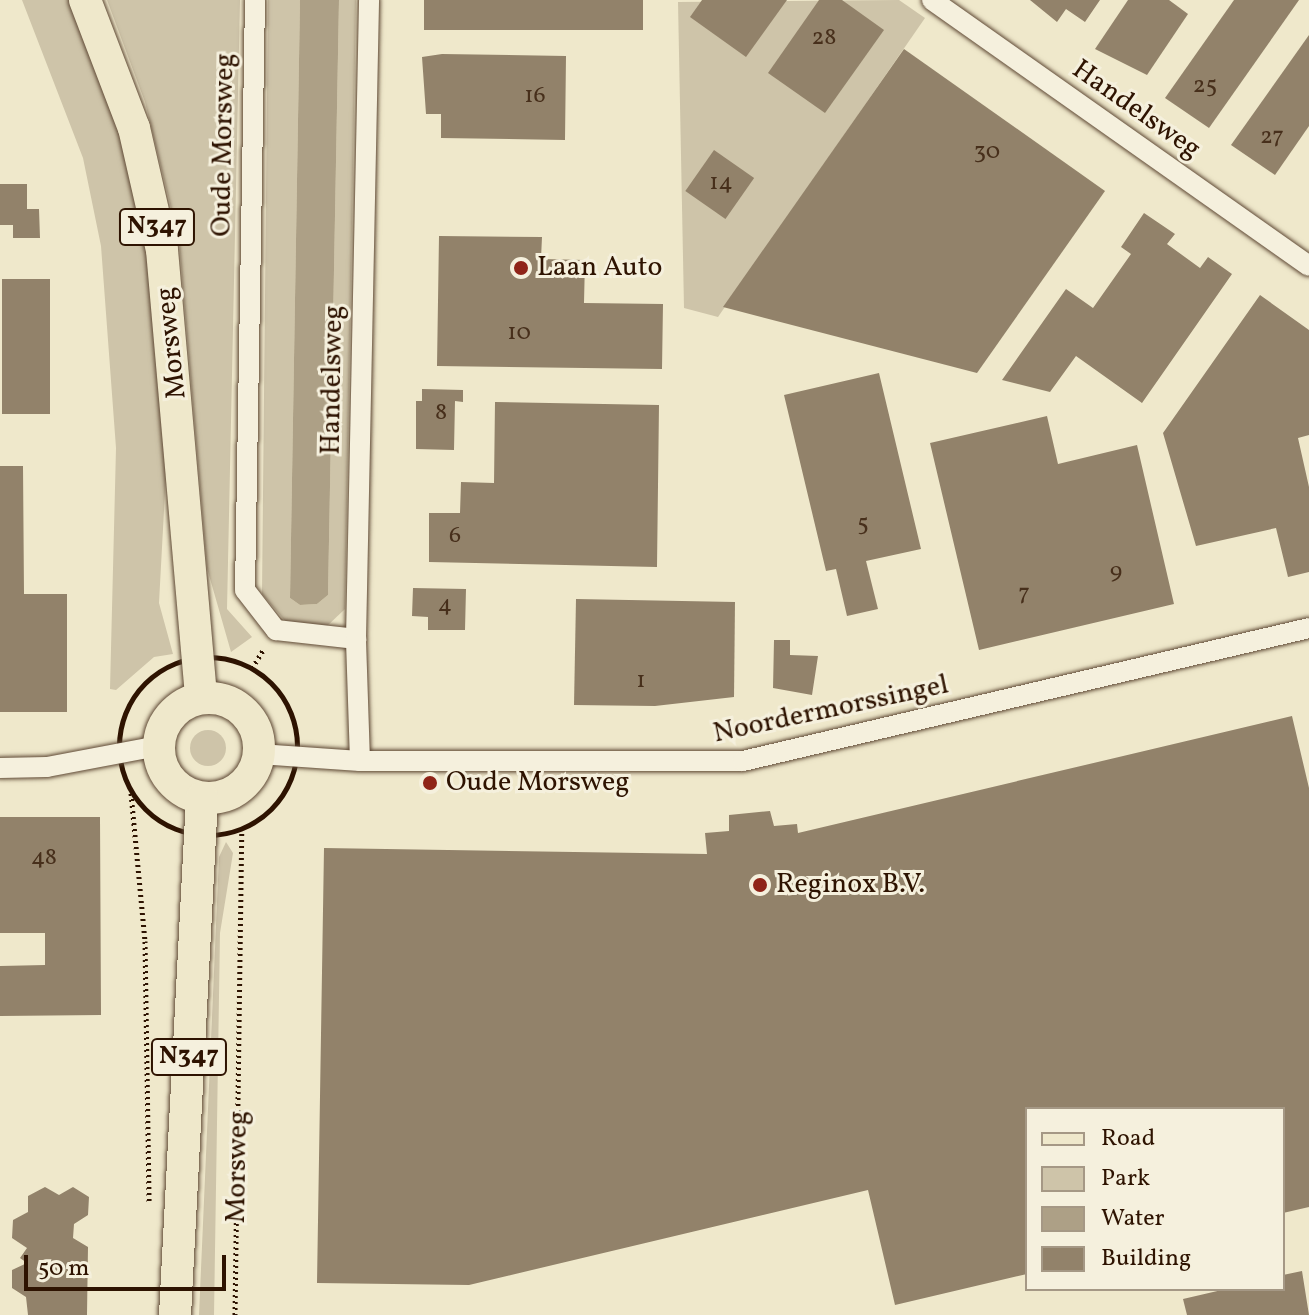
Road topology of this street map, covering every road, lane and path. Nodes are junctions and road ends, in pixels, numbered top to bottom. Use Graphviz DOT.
graph roads {
  1 [pos="85,0"];
  2 [pos="255,0"];
  3 [pos="369,0"];
  4 [pos="932,0"];
  5 [pos="1309,266"];
  6 [pos="1309,628"];
  7 [pos="356,639"];
  8 [pos="199,656"];
  9 [pos="201,698"];
  10 [pos="158,746"];
  11 [pos="259,754"];
  12 [pos="120,755"];
  13 [pos="296,757"];
  14 [pos="360,761"];
  15 [pos="0,768"];
  16 [pos="131,788"];
  17 [pos="202,798"];
  18 [pos="242,827"];
  19 [pos="200,833"];
  20 [pos="149,1213"];
  21 [pos="175,1315"];
  22 [pos="235,1315"];
  1 -- 8 [label="main road, Morsweg / N347"];
  2 -- 7 [label="street, Oude Morsweg"];
  3 -- 7 [label="street, Handelsweg"];
  4 -- 5 [label="street, Handelsweg"];
  6 -- 14 [label="street, Noordermorssingel"];
  7 -- 14 [label="street, Handelsweg"];
  8 -- 9 [label="main road, Morsweg / N347"];
  8 -- 12 [label="path"];
  8 -- 13 [label="path"];
  9 -- 10 [label="main road"];
  9 -- 11 [label="main road"];
  10 -- 12 [label="street"];
  10 -- 17 [label="main road"];
  11 -- 13 [label="street, Noordermorssingel"];
  11 -- 17 [label="main road"];
  12 -- 15 [label="street"];
  12 -- 16 [label="path"];
  13 -- 14 [label="street, Noordermorssingel"];
  13 -- 18 [label="path"];
  16 -- 19 [label="path"];
  16 -- 20 [label="path"];
  17 -- 19 [label="main road, Morsweg / N347"];
  18 -- 19 [label="path"];
  18 -- 22 [label="path, Morsweg"];
  19 -- 21 [label="main road, Morsweg / N347"];
}
